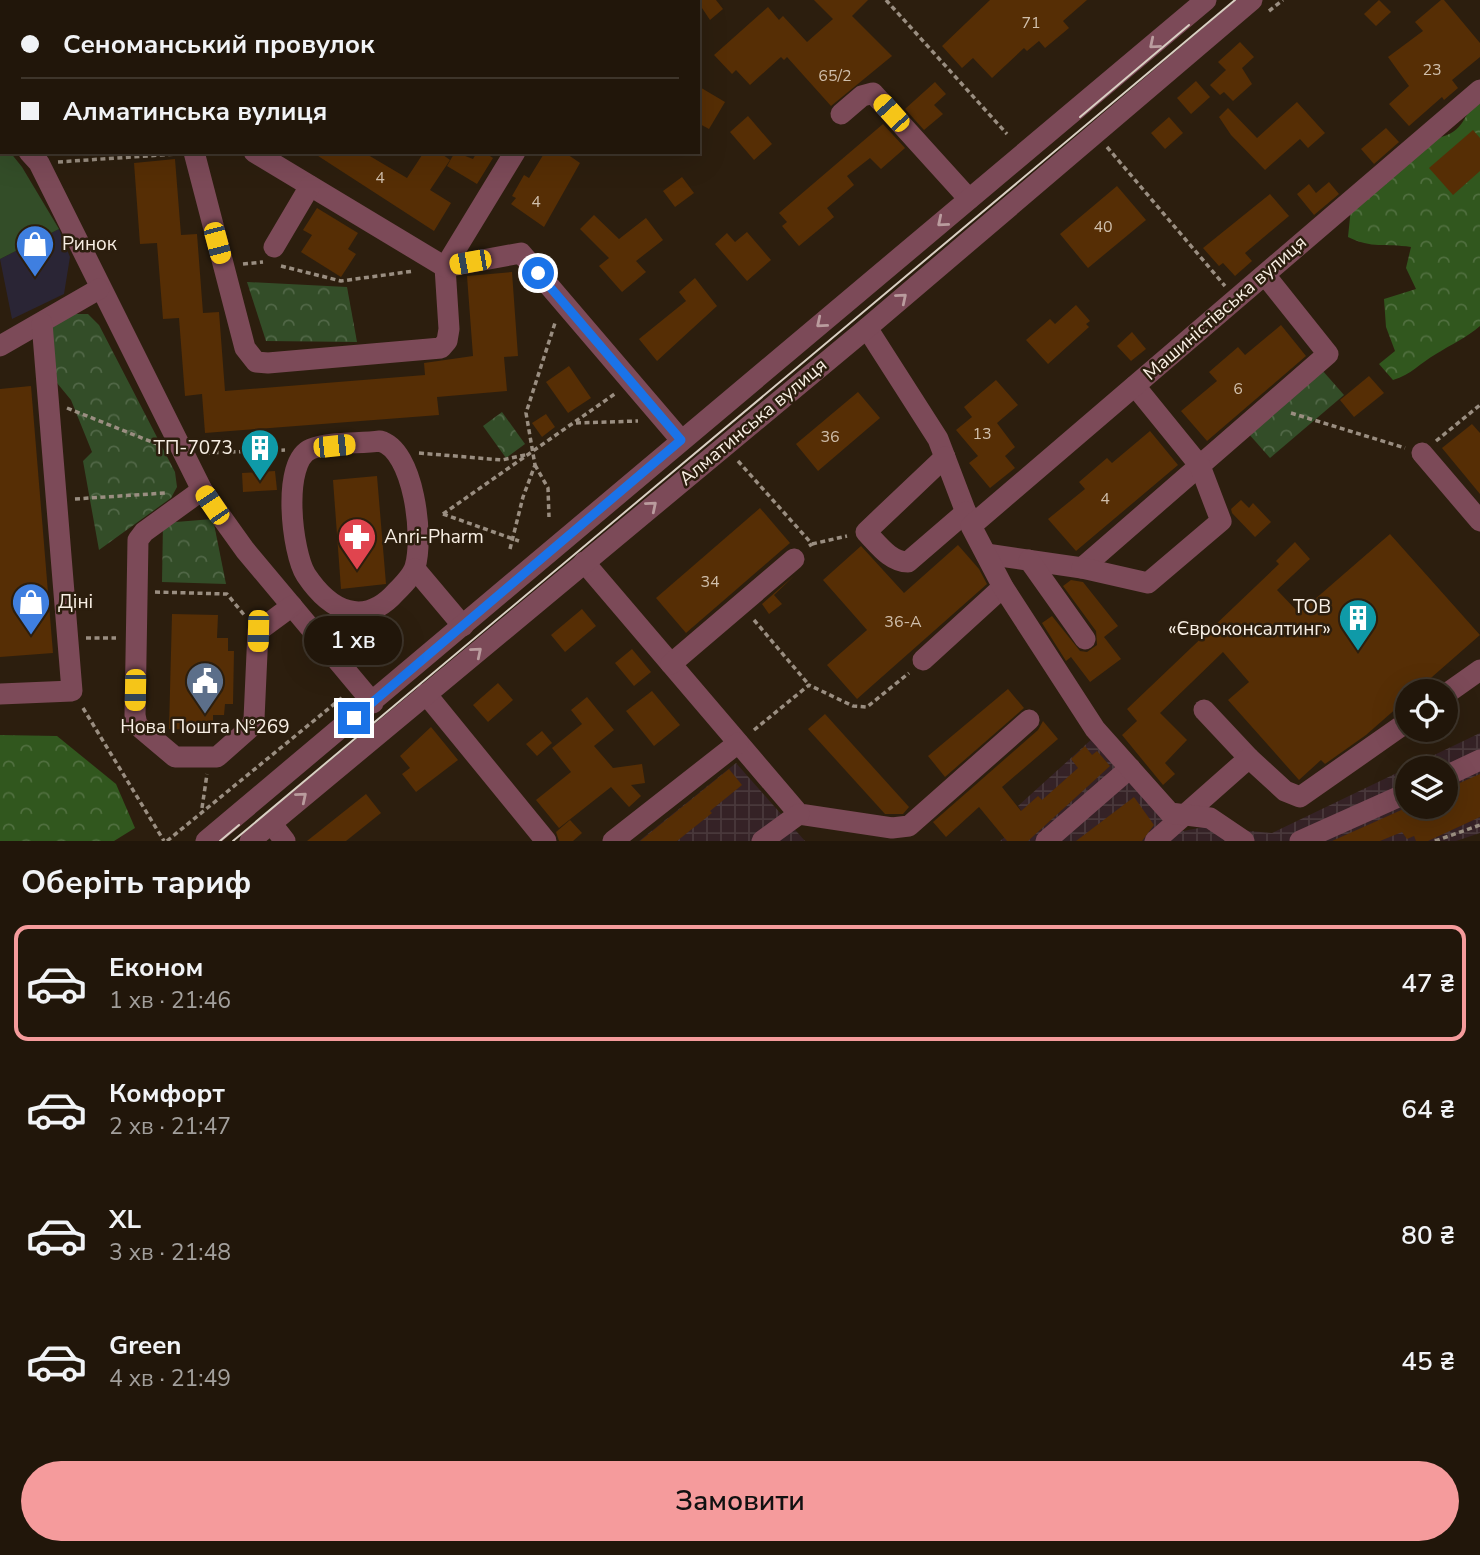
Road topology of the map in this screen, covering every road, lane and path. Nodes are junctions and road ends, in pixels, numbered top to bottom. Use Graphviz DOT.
graph roads {
  1 [pos="886,0"];
  2 [pos="1206,0"];
  3 [pos="1252,0"];
  4 [pos="1480,90"];
  5 [pos="841,114"];
  6 [pos="1007,134"];
  7 [pos="1106,146"];
  8 [pos="116,154"];
  9 [pos="195,154"];
  10 [pos="257,154"];
  11 [pos="514,154"];
  12 [pos="38,156"];
  13 [pos="310,186"];
  14 [pos="969,199"];
  15 [pos="273,258"];
  16 [pos="223,266"];
  17 [pos="445,267"];
  18 [pos="1265,275"];
  19 [pos="99,289"];
  20 [pos="556,294"];
  21 [pos="1236,299"];
  22 [pos="42,323"];
  23 [pos="867,328"];
  24 [pos="0,346"];
  25 [pos="631,381"];
  26 [pos="1135,386"];
  27 [pos="49,401"];
  28 [pos="1480,405"];
  29 [pos="1268,406"];
  30 [pos="665,420"];
  31 [pos="573,423"];
  32 [pos="681,440"];
  33 [pos="312,449"];
  34 [pos="394,450"];
  35 [pos="1422,453"];
  36 [pos="183,454"];
  37 [pos="531,454"];
  38 [pos="733,456"];
  39 [pos="945,457"];
  40 [pos="535,465"];
  41 [pos="1200,466"];
  42 [pos="202,490"];
  43 [pos="57,500"];
  44 [pos="416,513"];
  45 [pos="443,514"];
  46 [pos="549,517"];
  47 [pos="969,519"];
  48 [pos="1480,521"];
  49 [pos="866,532"];
  50 [pos="511,538"];
  51 [pos="519,541"];
  52 [pos="812,544"];
  53 [pos="510,549"];
  54 [pos="986,554"];
  55 [pos="794,559"];
  56 [pos="1028,560"];
  57 [pos="584,562"];
  58 [pos="1082,568"];
  59 [pos="415,569"];
  60 [pos="1003,587"];
  61 [pos="136,592"];
  62 [pos="741,604"];
  63 [pos="292,606"];
  64 [pos="463,626"];
  65 [pos="258,631"];
  66 [pos="69,638"];
  67 [pos="136,638"];
  68 [pos="1085,639"];
  69 [pos="923,660"];
  70 [pos="671,664"];
  71 [pos="1480,670"];
  72 [pos="809,685"];
  73 [pos="1458,686"];
  74 [pos="72,691"];
  75 [pos="0,694"];
  76 [pos="426,694"];
  77 [pos="344,696"];
  78 [pos="373,703"];
  79 [pos="1204,710"];
  80 [pos="1029,720"];
  81 [pos="1395,730"];
  82 [pos="738,743"];
  83 [pos="209,758"];
  84 [pos="1249,758"];
  85 [pos="1480,760"];
  86 [pos="1130,768"];
  87 [pos="1458,770"];
  88 [pos="1395,798"];
  89 [pos="202,810"];
  90 [pos="799,814"];
  91 [pos="1187,816"];
  92 [pos="271,823"];
  93 [pos="1480,825"];
  94 [pos="166,841"];
  95 [pos="206,841"];
  96 [pos="250,841"];
  97 [pos="285,841"];
  98 [pos="546,841"];
  99 [pos="613,841"];
  100 [pos="762,841"];
  101 [pos="1046,841"];
  102 [pos="1155,841"];
  103 [pos="1244,841"];
  104 [pos="1300,841"];
  105 [pos="1435,841"];
  1 -- 6 [label="path"];
  2 -- 14 [label="street, Алматинська вулиця, one-way"];
  23 -- 3 [label="street, Алматинська вулиця, one-way"];
  4 -- 18 [label="street, Машиністівська вулиця"];
  5 -- 14 [label="street"];
  7 -- 21 [label="path"];
  8 -- 12 [label="path"];
  9 -- 16 [label="street"];
  10 -- 13 [label="street"];
  11 -- 17 [label="street"];
  12 -- 19 [label="street"];
  13 -- 15 [label="street"];
  13 -- 17 [label="street"];
  14 -- 32 [label="street, Алматинська вулиця, one-way"];
  15 -- 16 [label="path"];
  15 -- 17 [label="path"];
  16 -- 17 [label="street"];
  17 -- 20 [label="street"];
  18 -- 21 [label="street, Машиністівська вулиця"];
  18 -- 29 [label="street"];
  19 -- 22 [label="street"];
  19 -- 36 [label="street"];
  20 -- 25 [label="street"];
  20 -- 37 [label="path"];
  21 -- 26 [label="street, Машиністівська вулиця"];
  22 -- 24 [label="street"];
  22 -- 27 [label="street"];
  23 -- 39 [label="street"];
  57 -- 23 [label="street, Алматинська вулиця, one-way"];
  25 -- 30 [label="street"];
  25 -- 31 [label="path"];
  26 -- 41 [label="street"];
  26 -- 47 [label="street, Машиністівська вулиця"];
  27 -- 36 [label="path"];
  27 -- 43 [label="street"];
  28 -- 35 [label="path"];
  29 -- 35 [label="path"];
  29 -- 41 [label="street"];
  30 -- 31 [label="path"];
  30 -- 32 [label="street"];
  31 -- 37 [label="path"];
  32 -- 64 [label="street, Алматинська вулиця"];
  33 -- 34 [label="street"];
  33 -- 36 [label="path"];
  33 -- 59 [label="street"];
  34 -- 37 [label="path"];
  34 -- 44 [label="street"];
  35 -- 48 [label="street"];
  36 -- 42 [label="street"];
  37 -- 40 [label="path"];
  37 -- 45 [label="path"];
  38 -- 52 [label="path"];
  39 -- 47 [label="street"];
  39 -- 49 [label="street"];
  40 -- 46 [label="path"];
  40 -- 50 [label="path"];
  41 -- 58 [label="street"];
  41 -- 58 [label="street"];
  42 -- 43 [label="path"];
  42 -- 61 [label="street"];
  42 -- 63 [label="street"];
  43 -- 66 [label="street"];
  44 -- 45 [label="path"];
  44 -- 59 [label="street"];
  45 -- 50 [label="path"];
  47 -- 49 [label="street, Машиністівська вулиця"];
  47 -- 54 [label="street"];
  49 -- 52 [label="path"];
  50 -- 51 [label="path"];
  50 -- 53 [label="path"];
  52 -- 55 [label="path"];
  54 -- 56 [label="street"];
  54 -- 60 [label="street"];
  55 -- 62 [label="street"];
  56 -- 58 [label="street"];
  56 -- 68 [label="street"];
  57 -- 70 [label="street"];
  76 -- 57 [label="street, Алматинська вулиця, one-way"];
  59 -- 64 [label="street"];
  60 -- 69 [label="street"];
  60 -- 86 [label="street"];
  61 -- 65 [label="path"];
  61 -- 67 [label="street"];
  62 -- 70 [label="street"];
  62 -- 72 [label="path"];
  63 -- 65 [label="street"];
  63 -- 78 [label="street"];
  64 -- 78 [label="street, Алматинська вулиця"];
  65 -- 83 [label="street"];
  66 -- 67 [label="path"];
  66 -- 74 [label="street"];
  67 -- 83 [label="street"];
  69 -- 72 [label="path"];
  70 -- 82 [label="street"];
  71 -- 73 [label="street"];
  72 -- 82 [label="path"];
  74 -- 75 [label="street"];
  74 -- 94 [label="path"];
  92 -- 76 [label="street, Алматинська вулиця, one-way"];
  76 -- 98 [label="street"];
  77 -- 89 [label="path"];
  78 -- 95 [label="street, Алматинська вулиця"];
  79 -- 84 [label="street"];
  80 -- 90 [label="street"];
  81 -- 84 [label="street"];
  82 -- 90 [label="street"];
  82 -- 99 [label="street"];
  83 -- 89 [label="path"];
  84 -- 91 [label="street"];
  85 -- 87 [label="street"];
  86 -- 91 [label="street"];
  86 -- 101 [label="street"];
  88 -- 104 [label="street"];
  89 -- 94 [label="path"];
  90 -- 100 [label="street"];
  91 -- 102 [label="street"];
  91 -- 103 [label="street"];
  92 -- 96 [label="street, Алматинська вулиця"];
  92 -- 97 [label="street"];
  93 -- 105 [label="path"];
}
